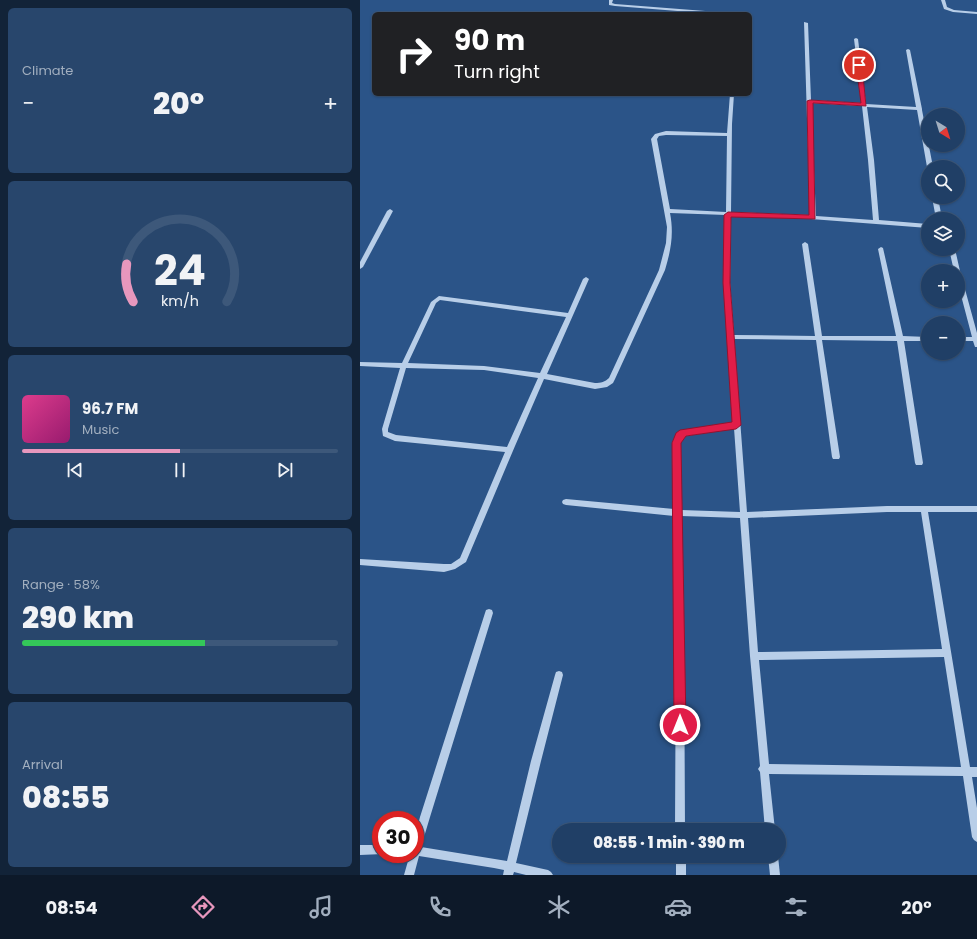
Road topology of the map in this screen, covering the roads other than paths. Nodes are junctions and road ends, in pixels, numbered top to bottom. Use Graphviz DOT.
graph roads {
  1 [pos="611,0"];
  2 [pos="943,0"];
  3 [pos="705,12"];
  4 [pos="977,13"];
  5 [pos="806,22"];
  6 [pos="856,39"];
  7 [pos="908,50"];
  8 [pos="732,96"];
  9 [pos="810,101"];
  10 [pos="864,105"];
  11 [pos="920,109"];
  12 [pos="730,135"];
  13 [pos="929,160"];
  14 [pos="390,211"];
  15 [pos="667,211"];
  16 [pos="728,215"];
  17 [pos="813,217"];
  18 [pos="876,222"];
  19 [pos="921,225"];
  20 [pos="805,244"];
  21 [pos="882,249"];
  22 [pos="360,267"];
  23 [pos="586,279"];
  24 [pos="965,293"];
  25 [pos="570,315"];
  26 [pos="974,321"];
  27 [pos="730,337"];
  28 [pos="818,338"];
  29 [pos="900,338"];
  30 [pos="921,339"];
  31 [pos="965,340"];
  32 [pos="976,342"];
  33 [pos="360,364"];
  34 [pos="404,366"];
  35 [pos="543,376"];
  36 [pos="736,425"];
  37 [pos="509,450"];
  38 [pos="836,457"];
  39 [pos="919,462"];
  40 [pos="566,502"];
  41 [pos="924,509"];
  42 [pos="977,509"];
  43 [pos="678,513"];
  44 [pos="743,515"];
  45 [pos="360,562"];
  46 [pos="489,613"];
  47 [pos="948,653"];
  48 [pos="754,656"];
  49 [pos="559,675"];
  50 [pos="763,769"];
  51 [pos="967,772"];
  52 [pos="977,772"];
  53 [pos="424,820"];
  54 [pos="680,823"];
  55 [pos="769,823"];
  56 [pos="977,837"];
  57 [pos="360,850"];
  58 [pos="372,850"];
  59 [pos="424,853"];
  60 [pos="412,863"];
  61 [pos="680,863"];
  62 [pos="774,863"];
  63 [pos="509,872"];
  64 [pos="409,875"];
  65 [pos="548,875"];
  66 [pos="681,875"];
  67 [pos="775,875"];
  1 -- 3 [label="street"];
  2 -- 4 [label="street"];
  5 -- 9 [label="street"];
  6 -- 10 [label="street"];
  7 -- 11 [label="street"];
  8 -- 12 [label="street"];
  9 -- 10 [label="street"];
  9 -- 17 [label="street"];
  10 -- 11 [label="street"];
  10 -- 18 [label="street"];
  11 -- 13 [label="street"];
  12 -- 15 [label="street"];
  12 -- 16 [label="street"];
  14 -- 22 [label="street"];
  15 -- 16 [label="street"];
  15 -- 35 [label="street"];
  16 -- 17 [label="street"];
  16 -- 27 [label="street"];
  17 -- 18 [label="street"];
  18 -- 19 [label="street"];
  20 -- 28 [label="street"];
  21 -- 29 [label="street"];
  23 -- 25 [label="street"];
  24 -- 26 [label="street"];
  25 -- 34 [label="street"];
  25 -- 35 [label="street"];
  26 -- 32 [label="street"];
  27 -- 28 [label="street"];
  27 -- 36 [label="street"];
  28 -- 29 [label="street"];
  28 -- 38 [label="street"];
  29 -- 30 [label="street"];
  29 -- 39 [label="street"];
  31 -- 32 [label="street"];
  33 -- 34 [label="street"];
  34 -- 35 [label="street"];
  34 -- 37 [label="street"];
  35 -- 37 [label="street"];
  36 -- 43 [label="street"];
  36 -- 44 [label="street"];
  37 -- 45 [label="street"];
  40 -- 43 [label="street"];
  41 -- 42 [label="street"];
  41 -- 44 [label="street"];
  41 -- 47 [label="street"];
  43 -- 44 [label="street"];
  43 -- 54 [label="street"];
  44 -- 48 [label="street"];
  46 -- 53 [label="street"];
  47 -- 48 [label="street"];
  47 -- 51 [label="street"];
  48 -- 50 [label="street"];
  49 -- 63 [label="street"];
  50 -- 51 [label="street"];
  50 -- 55 [label="street"];
  51 -- 52 [label="street"];
  51 -- 56 [label="street"];
  57 -- 58 [label="street"];
  59 -- 63 [label="street"];
  60 -- 64 [label="street"];
  61 -- 66 [label="street"];
  62 -- 67 [label="street"];
  63 -- 65 [label="street"];
}
